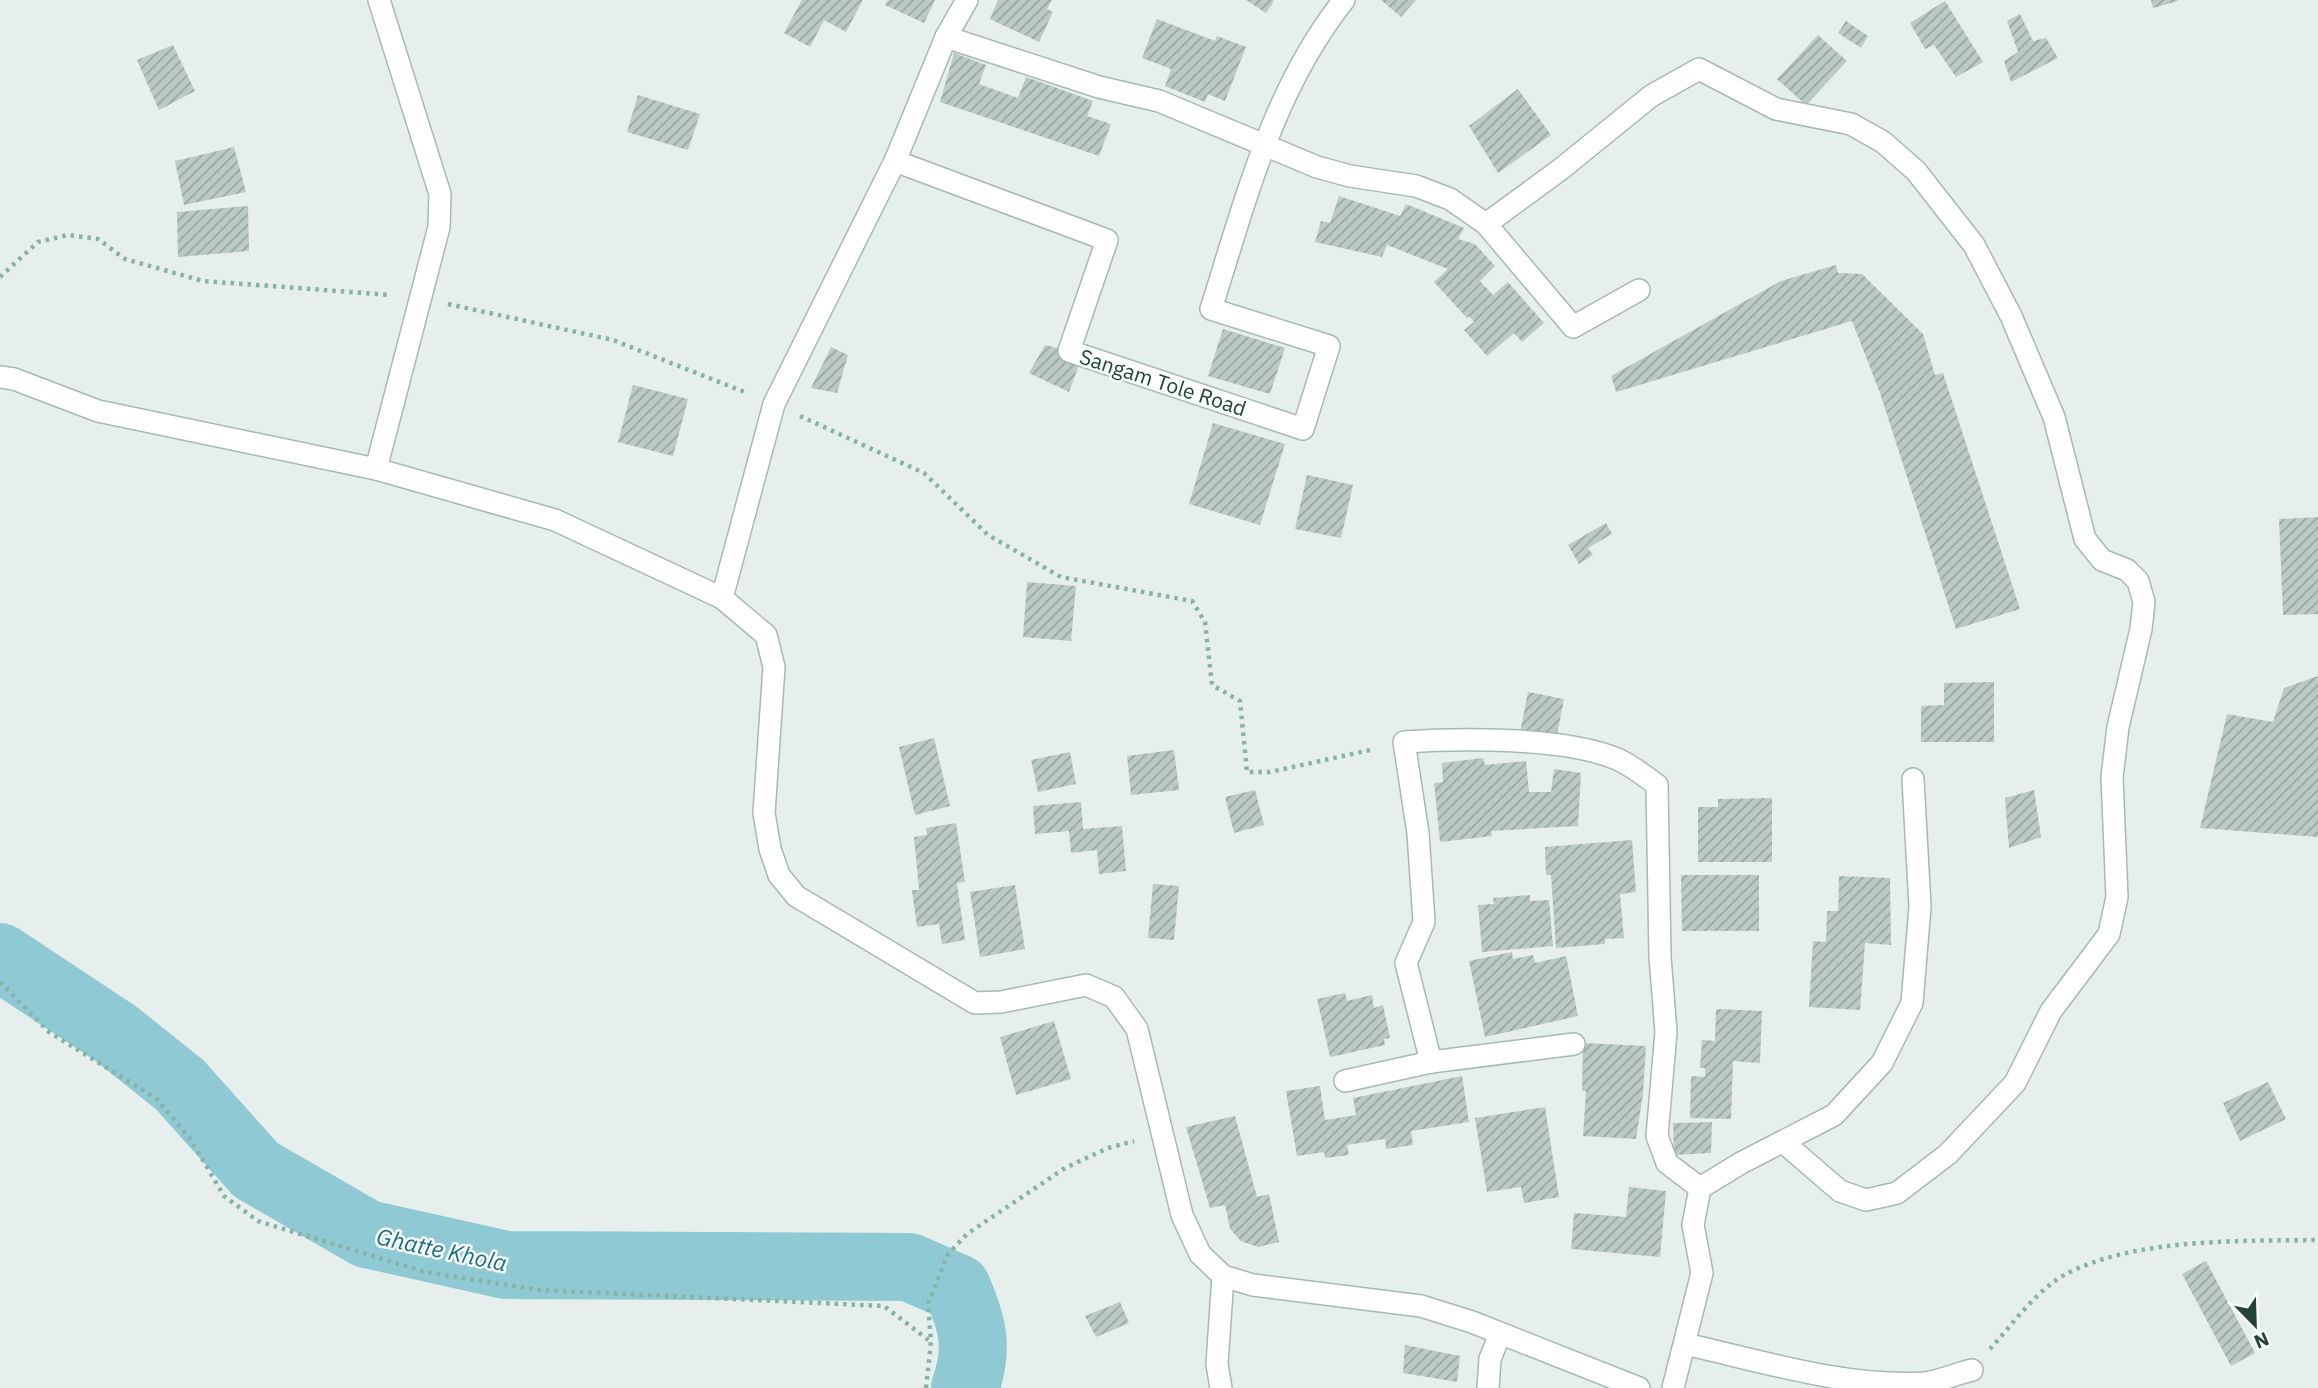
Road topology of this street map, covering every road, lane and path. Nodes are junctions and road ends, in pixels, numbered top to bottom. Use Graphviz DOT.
graph roads {
  1 [pos="379,0"];
  2 [pos="967,0"];
  3 [pos="1344,0"];
  4 [pos="946,37"];
  5 [pos="1264,142"];
  6 [pos="895,161"];
  7 [pos="1486,224"];
  8 [pos="1639,290"];
  9 [pos="0,377"];
  10 [pos="376,469"];
  11 [pos="722,598"];
  12 [pos="1913,779"];
  13 [pos="0,982"];
  14 [pos="1574,1044"];
  15 [pos="1431,1062"];
  16 [pos="1345,1081"];
  17 [pos="1161,1133"];
  18 [pos="1783,1142"];
  19 [pos="1700,1188"];
  20 [pos="2318,1240"];
  21 [pos="1223,1276"];
  22 [pos="1500,1334"];
  23 [pos="932,1342"];
  24 [pos="1685,1344"];
  25 [pos="1972,1370"];
  26 [pos="926,1388"];
  27 [pos="1221,1388"];
  28 [pos="1489,1388"];
  29 [pos="1639,1388"];
  30 [pos="1673,1388"];
  1 -- 10 [label="street"];
  2 -- 4 [label="street"];
  3 -- 5 [label="street"];
  4 -- 5 [label="street"];
  4 -- 6 [label="street"];
  5 -- 6 [label="street, Sangam Tole Road"];
  5 -- 7 [label="street"];
  6 -- 11 [label="street"];
  7 -- 8 [label="street"];
  7 -- 18 [label="street"];
  9 -- 10 [label="street"];
  10 -- 11 [label="street"];
  11 -- 17 [label="street"];
  12 -- 18 [label="street"];
  13 -- 23 [label="path"];
  14 -- 15 [label="street"];
  15 -- 16 [label="street"];
  15 -- 19 [label="street"];
  17 -- 21 [label="street"];
  17 -- 23 [label="path"];
  18 -- 19 [label="street"];
  19 -- 24 [label="street"];
  20 -- 25 [label="path"];
  21 -- 22 [label="street"];
  21 -- 27 [label="street"];
  22 -- 28 [label="street"];
  22 -- 29 [label="street"];
  23 -- 26 [label="path"];
  24 -- 25 [label="street"];
  24 -- 30 [label="street"];
}
